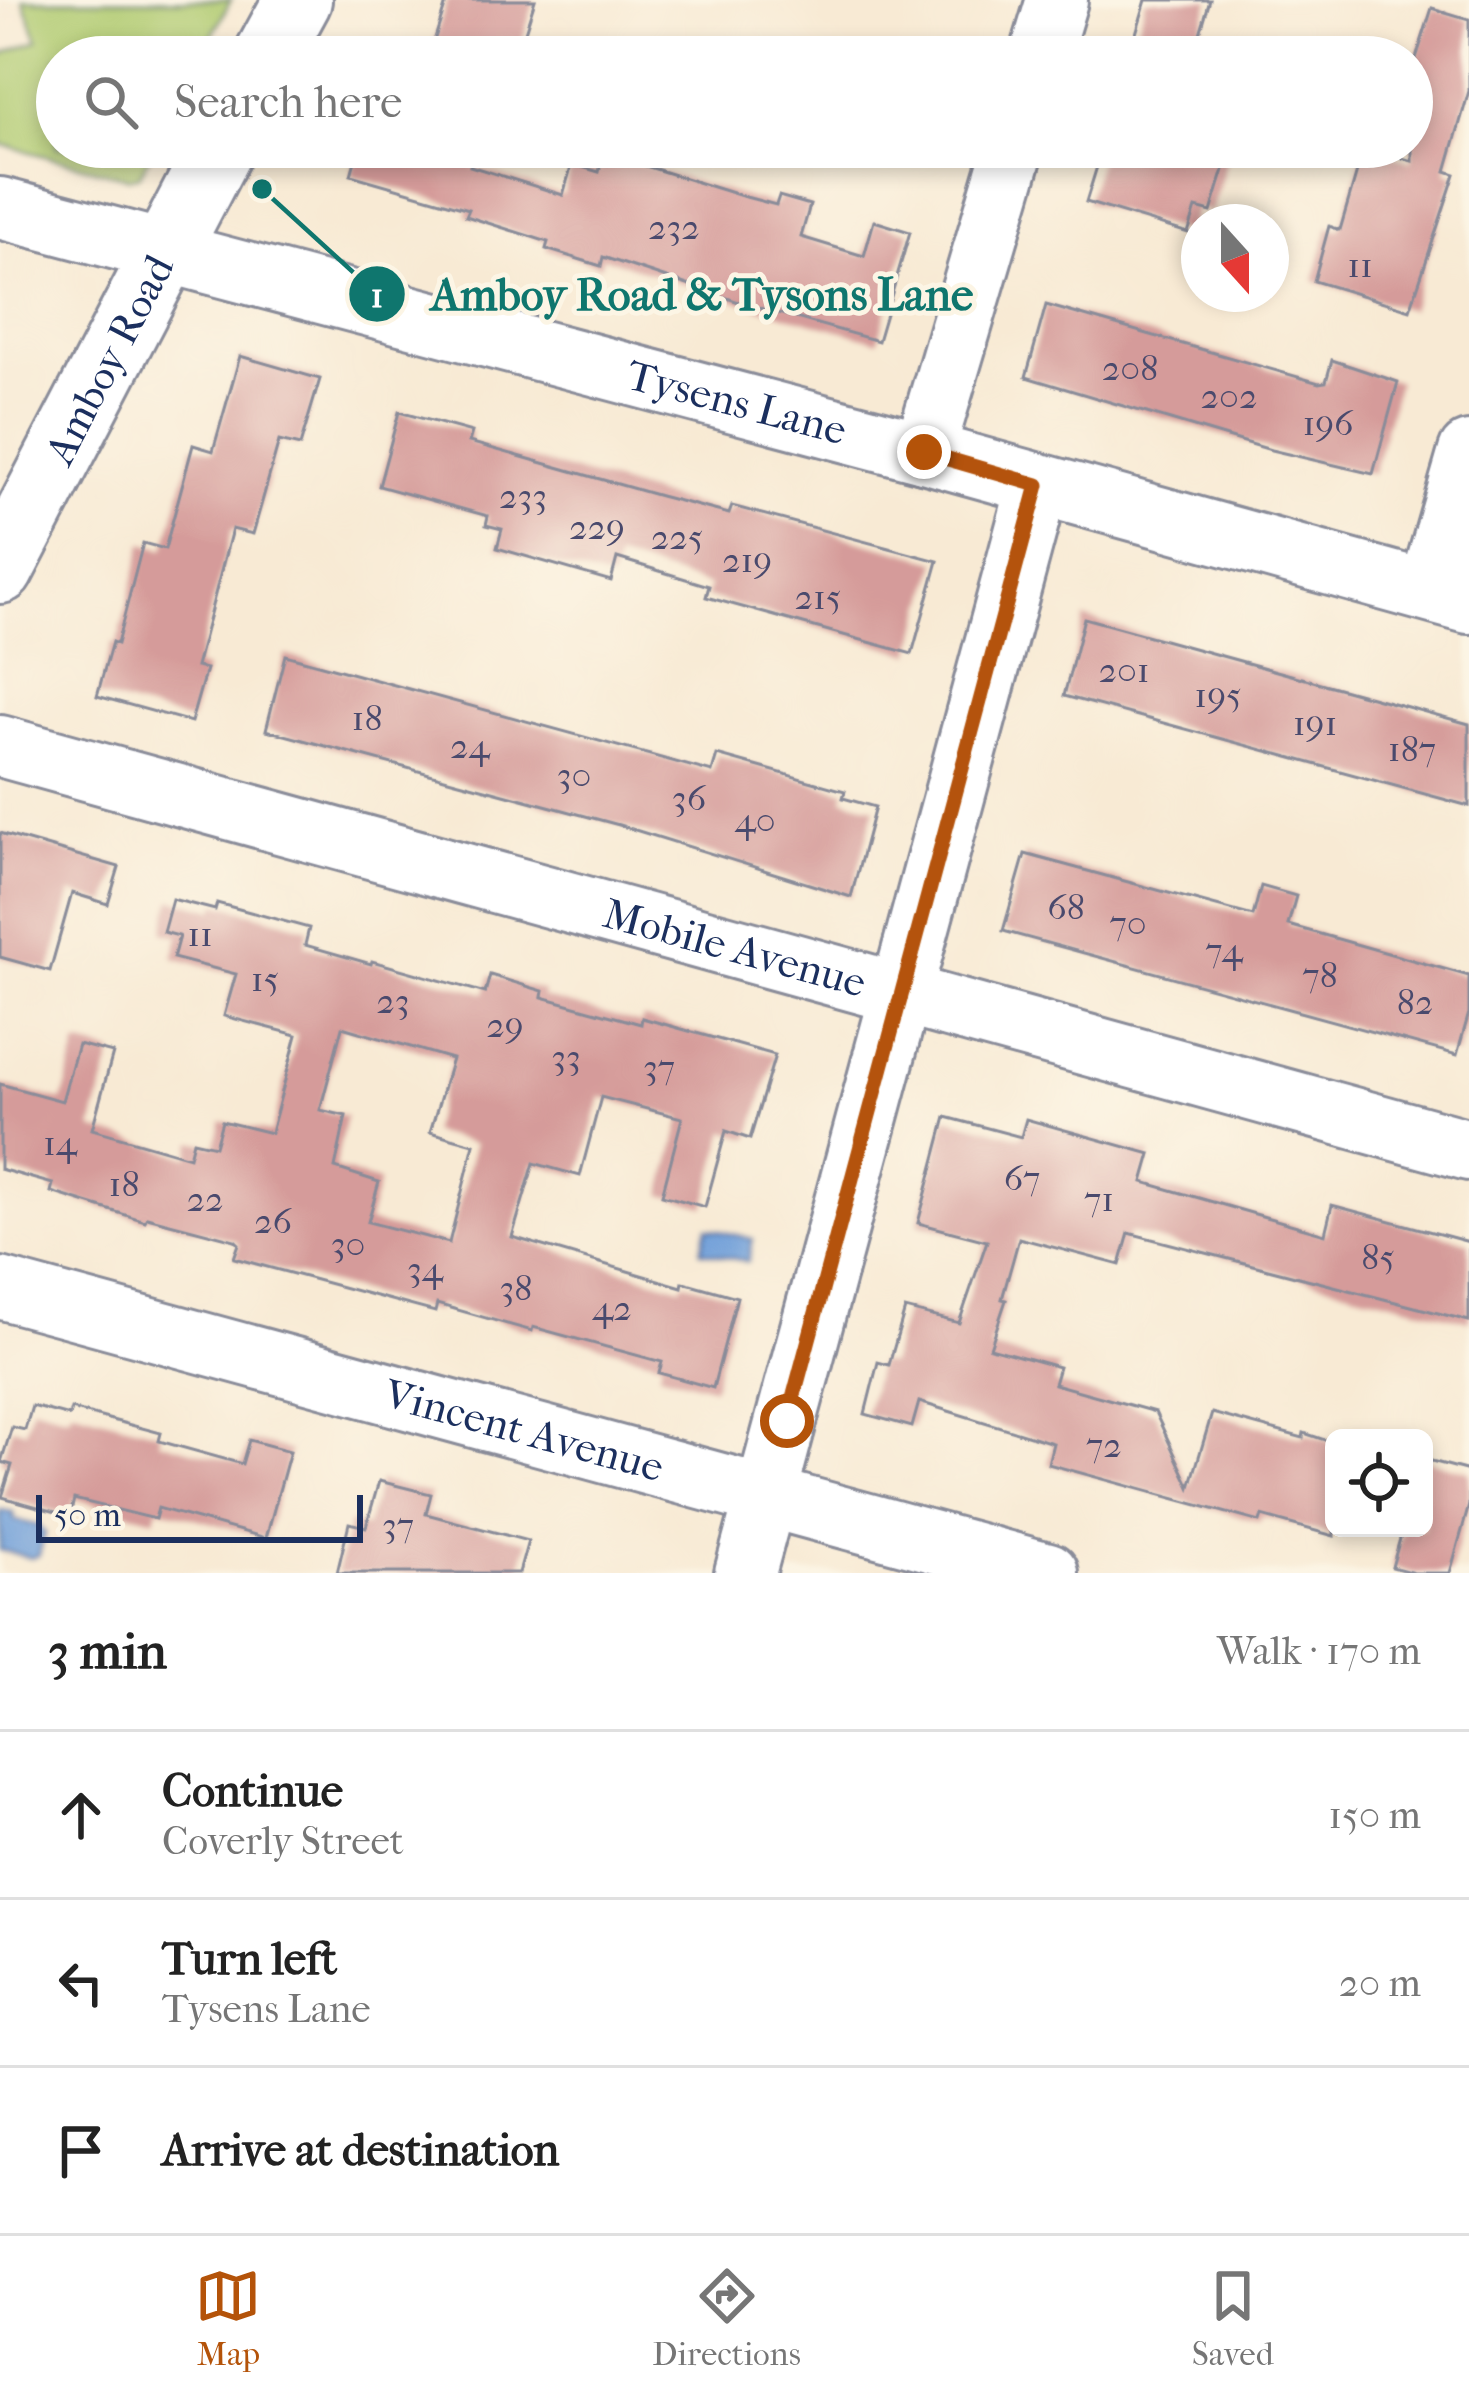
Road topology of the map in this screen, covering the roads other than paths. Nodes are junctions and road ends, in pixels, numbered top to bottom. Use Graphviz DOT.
graph roads {
  1 [pos="298,0"];
  2 [pos="1057,0"];
  3 [pos="279,36"];
  4 [pos="1046,36"];
  5 [pos="209,168"];
  6 [pos="1008,168"];
  7 [pos="0,208"];
  8 [pos="165,252"];
  9 [pos="924,452"];
  10 [pos="1469,452"];
  11 [pos="1038,485"];
  12 [pos="0,570"];
  13 [pos="1449,597"];
  14 [pos="0,746"];
  15 [pos="903,995"];
  16 [pos="1469,1150"];
  17 [pos="0,1288"];
  18 [pos="767,1496"];
  19 [pos="745,1573"];
  20 [pos="1048,1573"];
  1 -- 3 [label="main road"];
  2 -- 4 [label="street"];
  5 -- 8 [label="main road, Amboy Road"];
  6 -- 9 [label="street"];
  7 -- 8 [label="street, Tysens Lane"];
  8 -- 9 [label="street, Tysens Lane"];
  8 -- 12 [label="main road, Amboy Road"];
  9 -- 11 [label="street, Tysens Lane"];
  10 -- 13 [label="street"];
  11 -- 13 [label="street, Tysens Lane"];
  11 -- 15 [label="street"];
  14 -- 15 [label="street, Mobile Avenue"];
  15 -- 16 [label="street, Mobile Avenue"];
  15 -- 18 [label="street"];
  17 -- 18 [label="street, Vincent Avenue"];
  18 -- 19 [label="street"];
  18 -- 20 [label="street, Vincent Avenue"];
}
